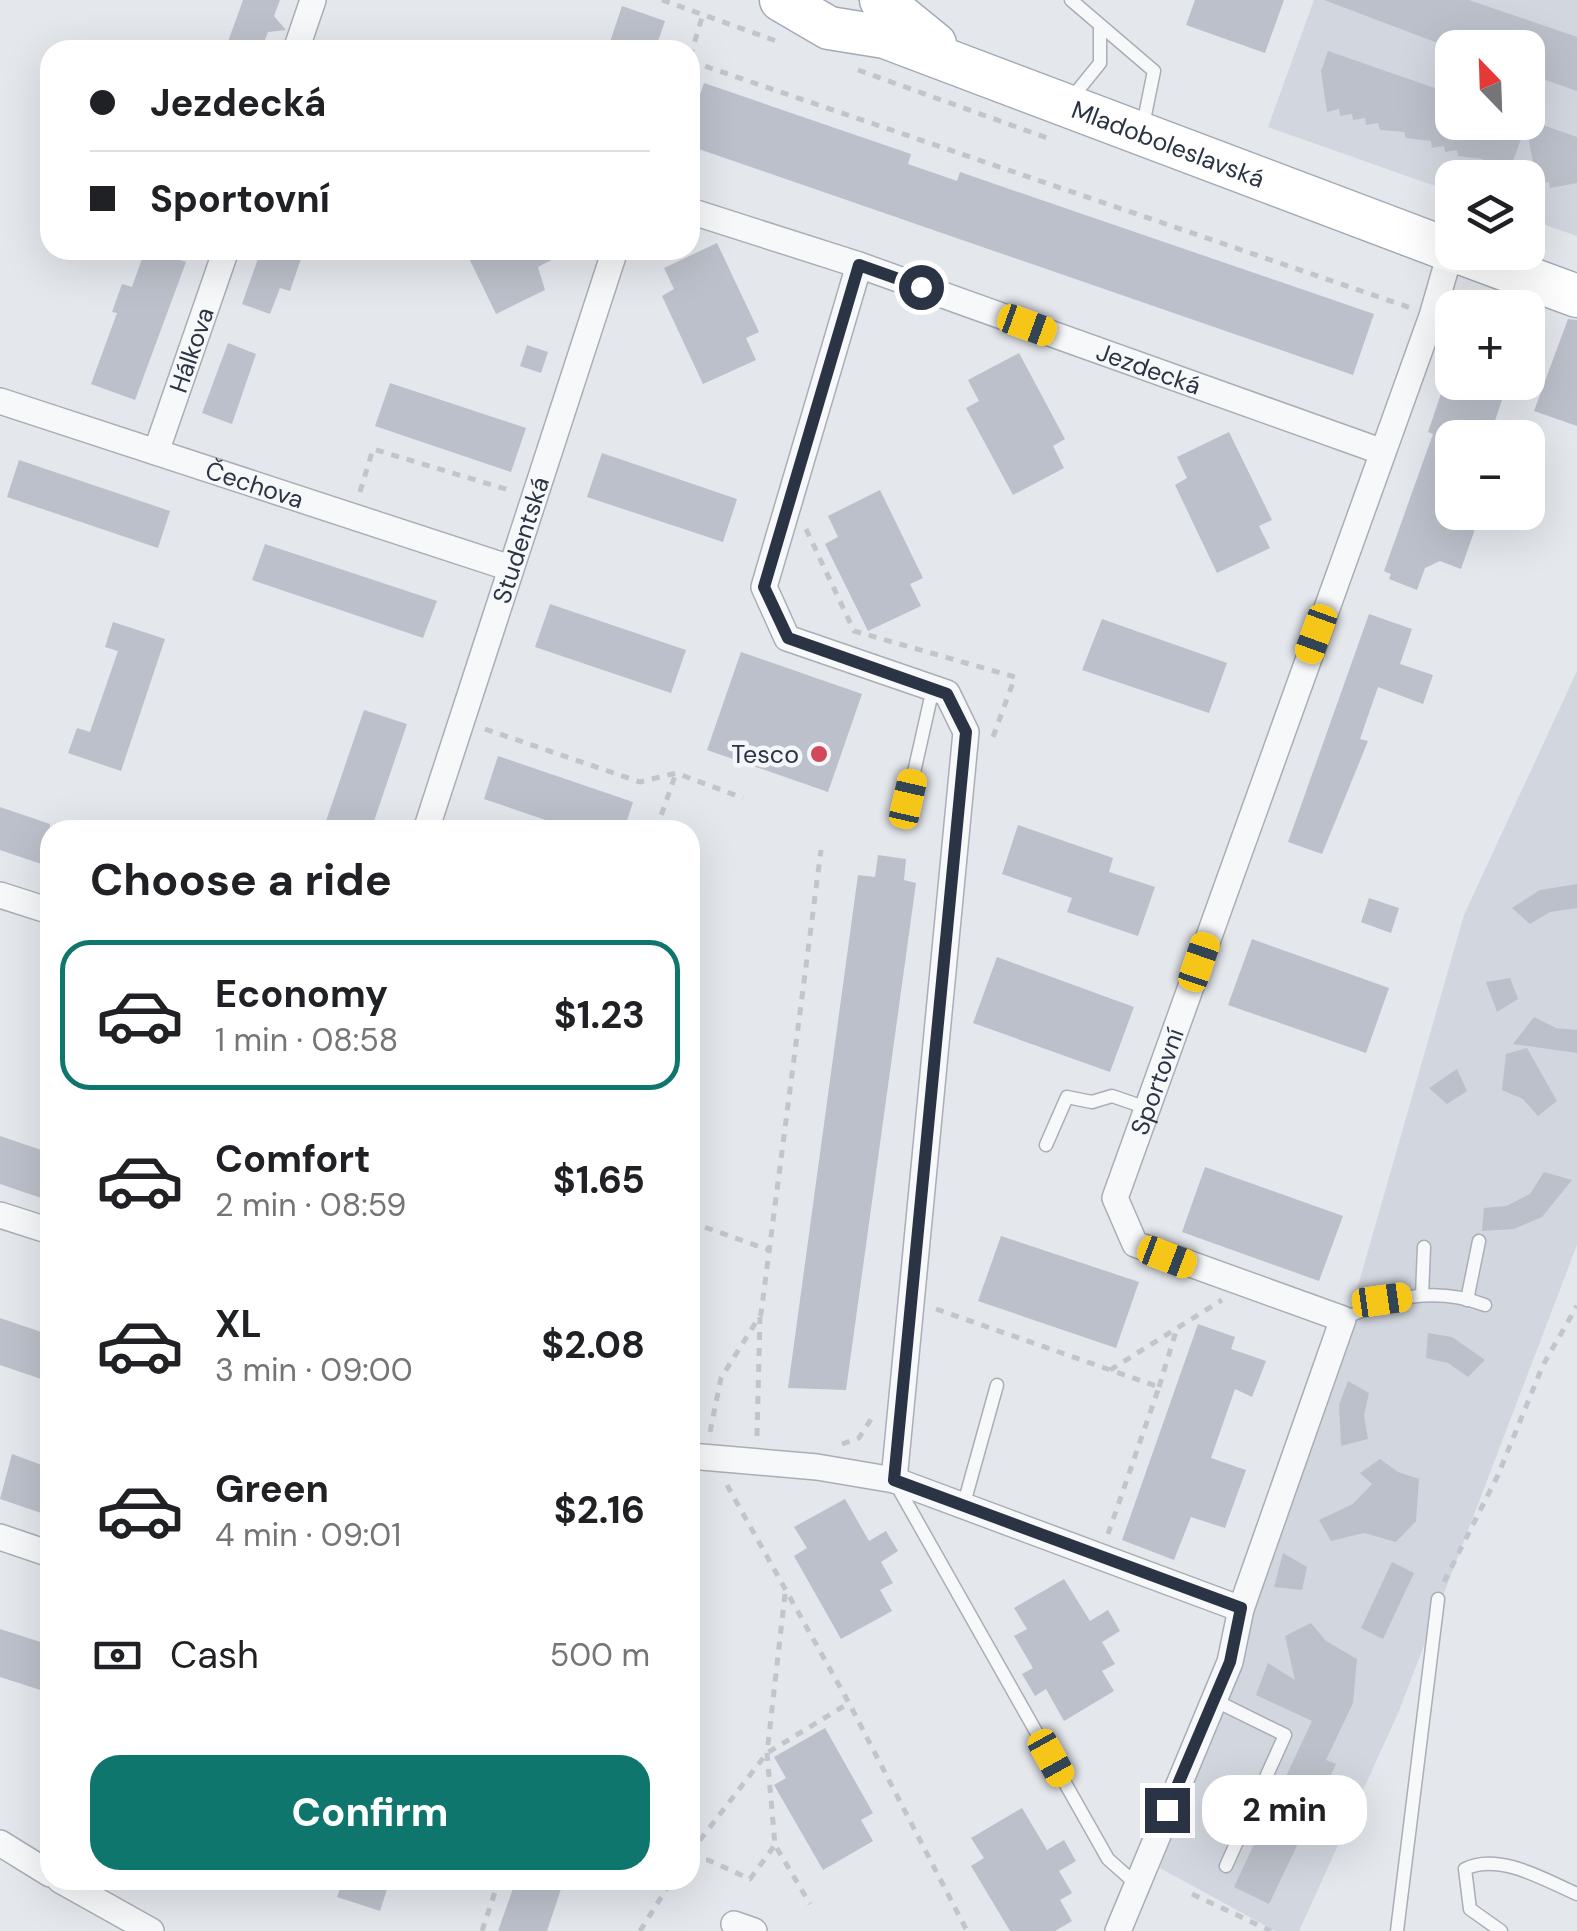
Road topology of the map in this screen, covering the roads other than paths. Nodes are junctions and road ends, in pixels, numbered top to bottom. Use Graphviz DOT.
graph roads {
  1 [pos="314,0"];
  2 [pos="781,0"];
  3 [pos="833,0"];
  4 [pos="1071,0"];
  5 [pos="883,18"];
  6 [pos="1100,29"];
  7 [pos="300,40"];
  8 [pos="1065,105"];
  9 [pos="1142,132"];
  10 [pos="700,214"];
  11 [pos="1435,244"];
  12 [pos="223,260"];
  13 [pos="612,260"];
  14 [pos="859,265"];
  15 [pos="1448,270"];
  16 [pos="1506,270"];
  17 [pos="1577,296"];
  18 [pos="0,401"];
  19 [pos="1380,451"];
  20 [pos="156,452"];
  21 [pos="510,568"];
  22 [pos="933,688"];
  23 [pos="908,799"];
  24 [pos="429,820"];
  25 [pos="0,895"];
  26 [pos="40,908"];
  27 [pos="1147,1108"];
  28 [pos="1046,1145"];
  29 [pos="0,1215"];
  30 [pos="40,1229"];
  31 [pos="1479,1241"];
  32 [pos="1424,1247"];
  33 [pos="1422,1295"];
  34 [pos="1467,1300"];
  35 [pos="1484,1306"];
  36 [pos="1343,1319"];
  37 [pos="997,1386"];
  38 [pos="704,1448"];
  39 [pos="894,1480"];
  40 [pos="964,1507"];
  41 [pos="0,1537"];
  42 [pos="40,1551"];
  43 [pos="1438,1600"];
  44 [pos="1241,1608"];
  45 [pos="1214,1700"];
  46 [pos="0,1843"];
  47 [pos="1226,1866"];
  48 [pos="40,1868"];
  49 [pos="1135,1883"];
  50 [pos="78,1890"];
  51 [pos="1577,1894"];
  52 [pos="1485,1928"];
  53 [pos="151,1931"];
  54 [pos="1118,1931"];
  55 [pos="1397,1931"];
  56 [pos="1501,1931"];
  1 -- 7 [label="street"];
  2 -- 5 [label="main road"];
  3 -- 5 [label="main road"];
  4 -- 6 [label="lane"];
  5 -- 8 [label="main road, Mladoboleslavská"];
  6 -- 8 [label="lane"];
  6 -- 9 [label="lane"];
  8 -- 9 [label="main road, Mladoboleslavská"];
  9 -- 11 [label="main road, Mladoboleslavská"];
  10 -- 14 [label="street, Jezdecká"];
  12 -- 20 [label="street, Hálkova"];
  13 -- 21 [label="street, Studentská"];
  14 -- 19 [label="street, Jezdecká"];
  14 -- 22 [label="street"];
  15 -- 19 [label="street, Sportovní"];
  16 -- 17 [label="main road, Mladoboleslavská"];
  18 -- 20 [label="street, Čechova"];
  19 -- 27 [label="street, Sportovní"];
  20 -- 21 [label="street, Čechova"];
  21 -- 24 [label="street, Studentská"];
  22 -- 23 [label="lane"];
  22 -- 39 [label="street"];
  25 -- 26 [label="street"];
  27 -- 28 [label="lane"];
  27 -- 36 [label="street, Sportovní"];
  29 -- 30 [label="street"];
  31 -- 34 [label="lane"];
  32 -- 33 [label="lane"];
  33 -- 34 [label="lane"];
  33 -- 36 [label="lane"];
  34 -- 35 [label="lane"];
  36 -- 44 [label="street"];
  37 -- 40 [label="lane"];
  38 -- 39 [label="street"];
  39 -- 40 [label="street"];
  39 -- 49 [label="lane"];
  40 -- 44 [label="street"];
  41 -- 42 [label="street"];
  43 -- 55 [label="lane"];
  44 -- 45 [label="street"];
  45 -- 47 [label="lane"];
  45 -- 49 [label="street"];
  46 -- 48 [label="street"];
  49 -- 54 [label="street"];
  50 -- 53 [label="street"];
  51 -- 52 [label="lane"];
  52 -- 56 [label="lane"];
}
